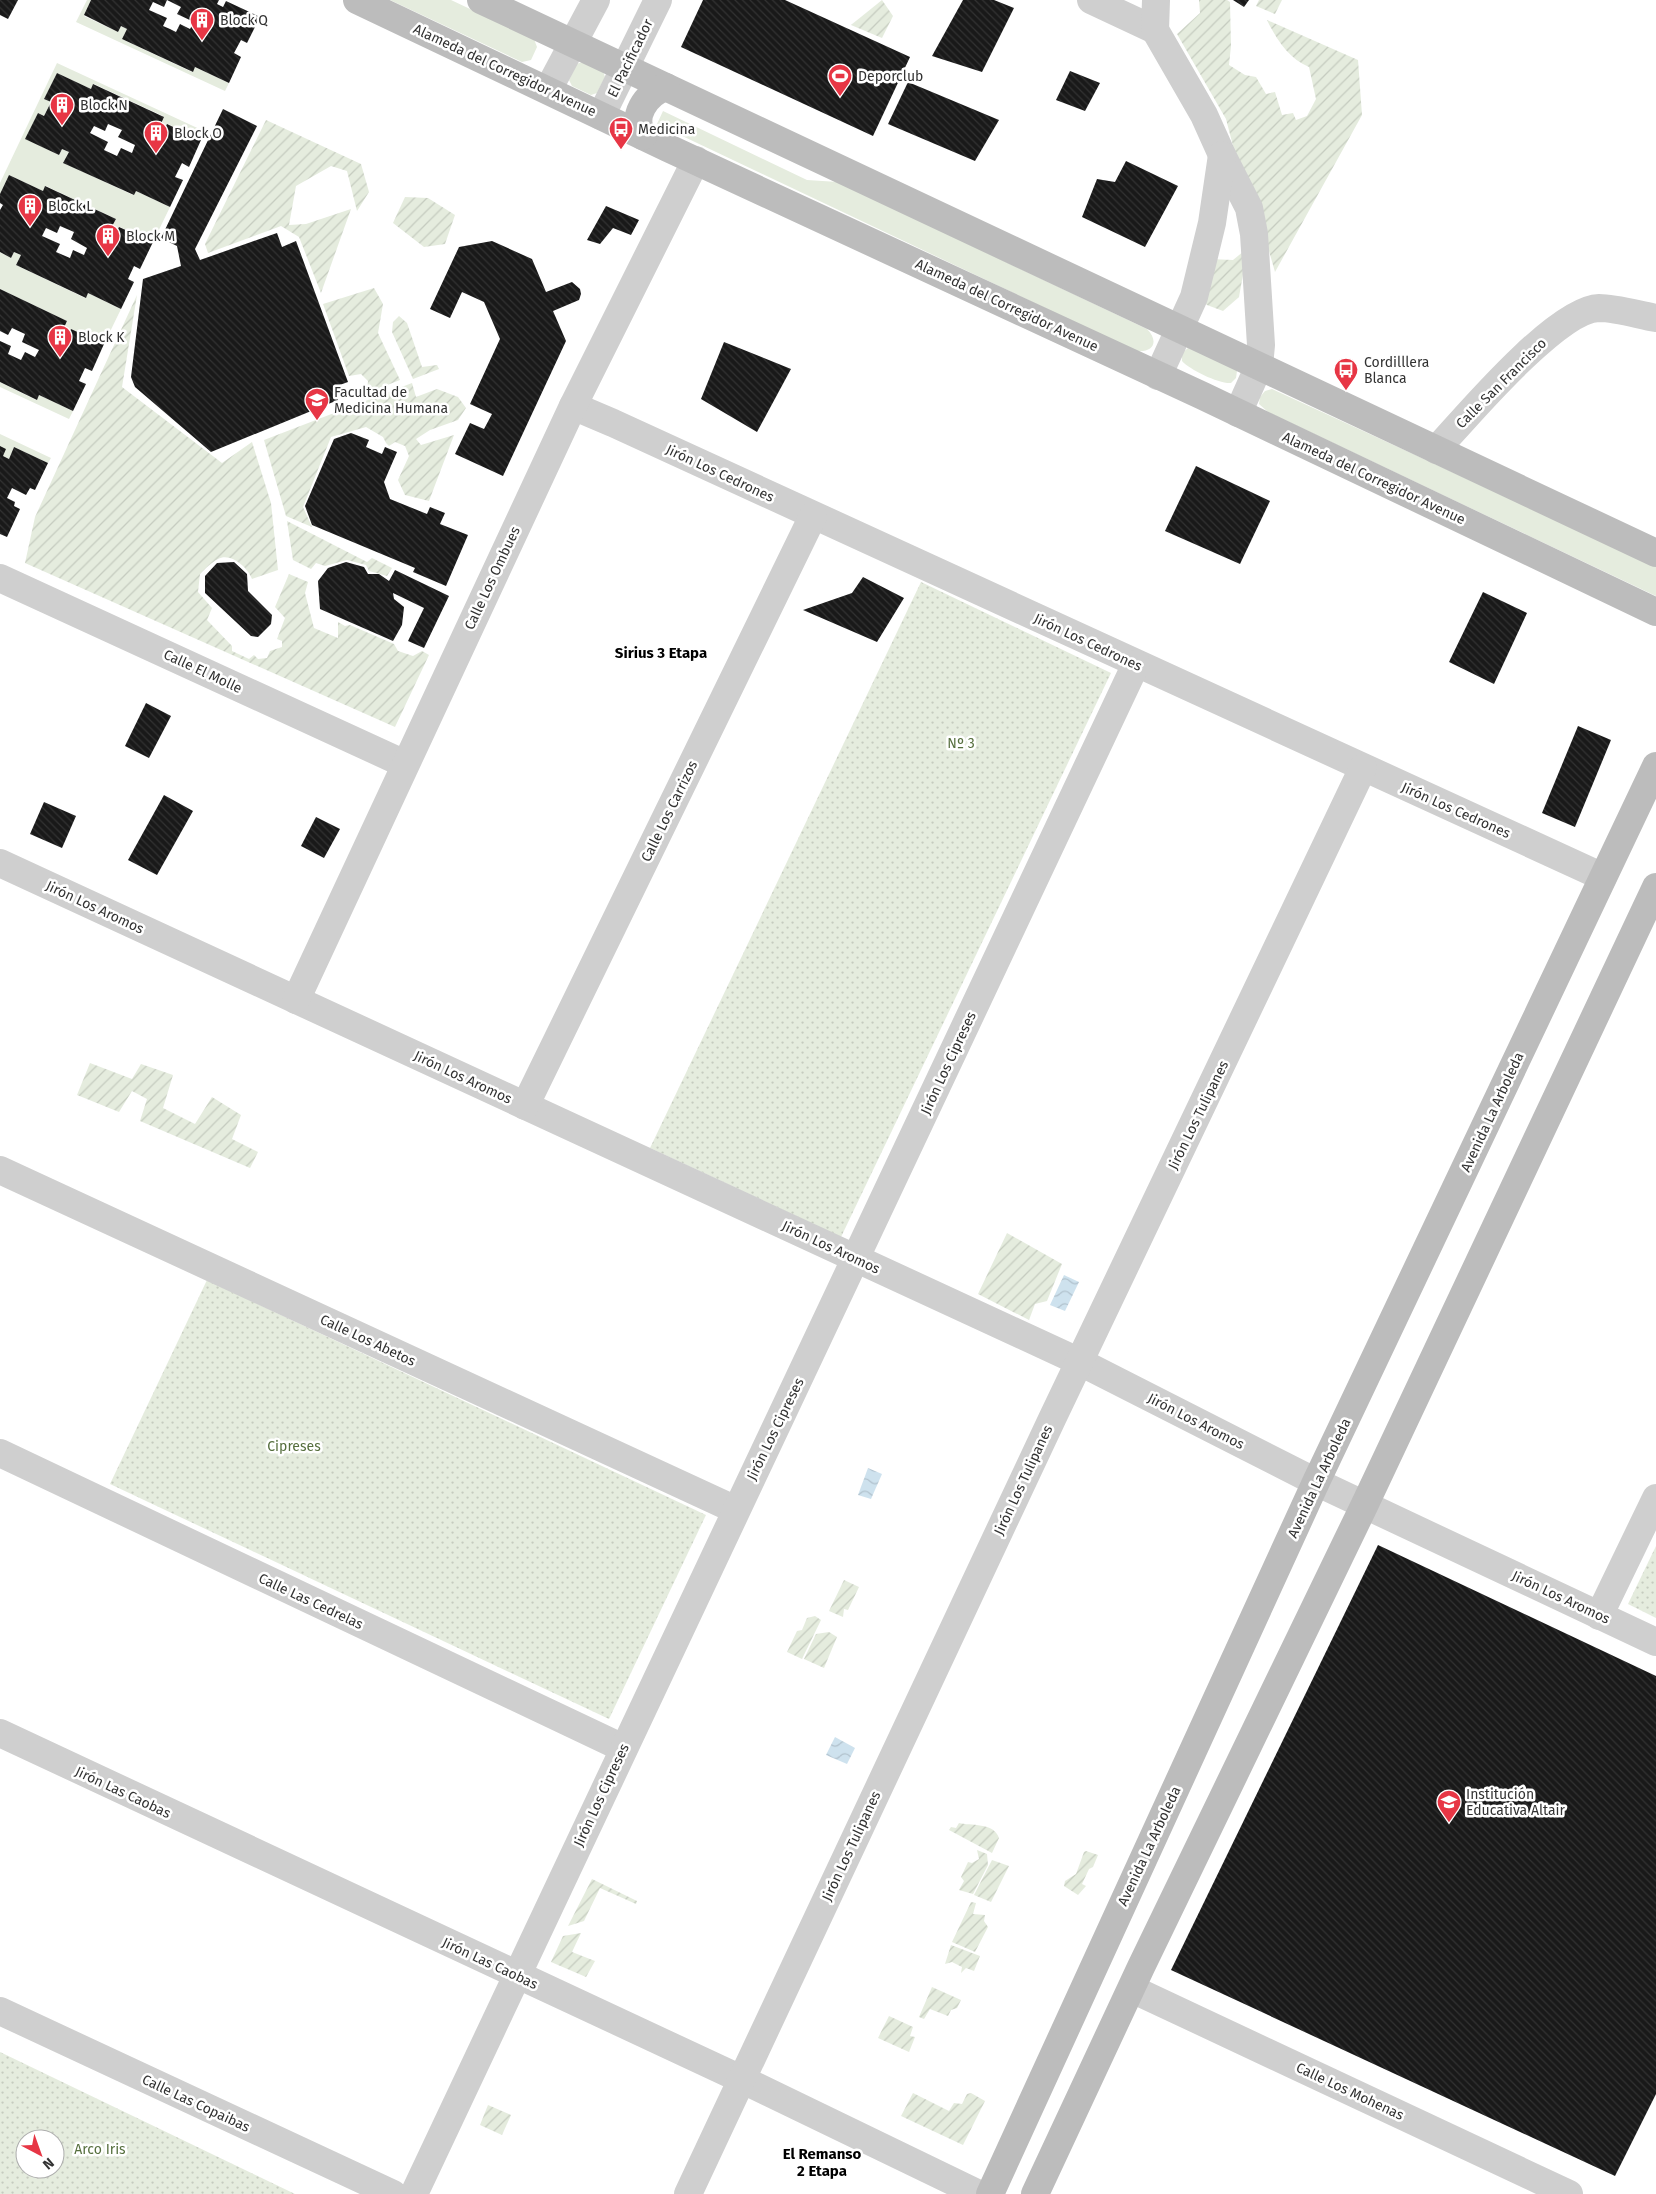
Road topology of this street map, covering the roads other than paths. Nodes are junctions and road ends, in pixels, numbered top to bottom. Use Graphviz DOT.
graph roads {
  1 [pos="358,0"];
  2 [pos="481,0"];
  3 [pos="596,0"];
  4 [pos="658,0"];
  5 [pos="1091,0"];
  6 [pos="1156,0"];
  7 [pos="1155,30"];
  8 [pos="572,44"];
  9 [pos="625,68"];
  10 [pos="666,87"];
  11 [pos="548,90"];
  12 [pos="601,116"];
  13 [pos="643,136"];
  14 [pos="1222,155"];
  15 [pos="696,160"];
  16 [pos="1656,318"];
  17 [pos="1181,328"];
  18 [pos="1259,366"];
  19 [pos="1158,376"];
  20 [pos="573,406"];
  21 [pos="1238,413"];
  22 [pos="1436,450"];
  23 [pos="813,516"];
  24 [pos="1656,554"];
  25 [pos="0,578"];
  26 [pos="1656,612"];
  27 [pos="1136,664"];
  28 [pos="405,764"];
  29 [pos="1656,766"];
  30 [pos="1363,768"];
  31 [pos="0,863"];
  32 [pos="1602,877"];
  33 [pos="1655,893"];
  34 [pos="296,1000"];
  35 [pos="525,1106"];
  36 [pos="0,1170"];
  37 [pos="856,1259"];
  38 [pos="1080,1362"];
  39 [pos="0,1453"];
  40 [pos="1316,1482"];
  41 [pos="1656,1498"];
  42 [pos="1366,1504"];
  43 [pos="736,1510"];
  44 [pos="1599,1616"];
  45 [pos="1656,1642"];
  46 [pos="0,1733"];
  47 [pos="623,1748"];
  48 [pos="517,1975"];
  49 [pos="1132,1989"];
  50 [pos="0,2011"];
  51 [pos="741,2079"];
  52 [pos="393,2194"];
  53 [pos="414,2194"];
  54 [pos="688,2194"];
  55 [pos="979,2194"];
  56 [pos="990,2194"];
  57 [pos="1035,2194"];
  58 [pos="1569,2194"];
  1 -- 11 [label="street, Alameda del Corregidor Avenue"];
  2 -- 8 [label="street"];
  3 -- 8 [label="street"];
  4 -- 9 [label="street, El Pacificador"];
  5 -- 7 [label="street"];
  6 -- 7 [label="street"];
  7 -- 14 [label="street"];
  8 -- 9 [label="street"];
  8 -- 11 [label="street"];
  9 -- 10 [label="street"];
  9 -- 12 [label="street, El Pacificador"];
  10 -- 13 [label="street"];
  10 -- 17 [label="street"];
  11 -- 12 [label="street, Alameda del Corregidor Avenue"];
  12 -- 13 [label="street, Alameda del Corregidor Avenue"];
  13 -- 15 [label="street, Alameda del Corregidor Avenue"];
  14 -- 17 [label="street"];
  14 -- 18 [label="street"];
  15 -- 19 [label="street, Alameda del Corregidor Avenue"];
  15 -- 20 [label="street, Calle Los Ombues"];
  16 -- 22 [label="street, Calle San Francisco"];
  17 -- 18 [label="street"];
  17 -- 19 [label="street"];
  18 -- 21 [label="street"];
  18 -- 22 [label="street"];
  19 -- 21 [label="street, Alameda del Corregidor Avenue"];
  20 -- 23 [label="street, Jirón Los Cedrones"];
  20 -- 28 [label="street, Calle Los Ombues"];
  21 -- 26 [label="street, Alameda del Corregidor Avenue"];
  22 -- 24 [label="street"];
  23 -- 27 [label="street, Jirón Los Cedrones"];
  23 -- 35 [label="street, Calle Los Carrizos"];
  25 -- 28 [label="street, Calle El Molle"];
  27 -- 30 [label="street, Jirón Los Cedrones"];
  27 -- 37 [label="street, Jirón Los Cipreses"];
  28 -- 34 [label="street, Calle Los Ombues"];
  29 -- 32 [label="street, Avenida La Arboleda"];
  30 -- 32 [label="street, Jirón Los Cedrones"];
  30 -- 38 [label="street, Jirón Los Tulipanes"];
  31 -- 34 [label="street, Jirón Los Aromos"];
  32 -- 40 [label="street, Avenida La Arboleda"];
  33 -- 42 [label="street"];
  34 -- 35 [label="street, Jirón Los Aromos"];
  35 -- 37 [label="street, Jirón Los Aromos"];
  36 -- 43 [label="street, Calle Los Abetos"];
  37 -- 38 [label="street, Jirón Los Aromos"];
  37 -- 43 [label="street, Jirón Los Cipreses"];
  38 -- 40 [label="street, Jirón Los Aromos"];
  38 -- 51 [label="street, Jirón Los Tulipanes"];
  39 -- 47 [label="street, Calle Las Cedrelas"];
  40 -- 42 [label="street, Jirón Los Aromos"];
  40 -- 56 [label="street, Avenida La Arboleda"];
  41 -- 44 [label="street"];
  42 -- 44 [label="street, Jirón Los Aromos"];
  42 -- 49 [label="street"];
  43 -- 47 [label="street, Jirón Los Cipreses"];
  44 -- 45 [label="street, Jirón Los Aromos"];
  46 -- 48 [label="street, Jirón Las Caobas"];
  47 -- 48 [label="street, Jirón Los Cipreses"];
  48 -- 51 [label="street, Jirón Las Caobas"];
  48 -- 53 [label="street, Jirón Los Cipreses"];
  49 -- 57 [label="street"];
  49 -- 58 [label="street, Calle Los Mohenas"];
  50 -- 52 [label="street, Calle Las Copaibas"];
  51 -- 54 [label="street, Jirón Los Tulipanes"];
  51 -- 55 [label="street, Jirón Las Caobas"];
}
